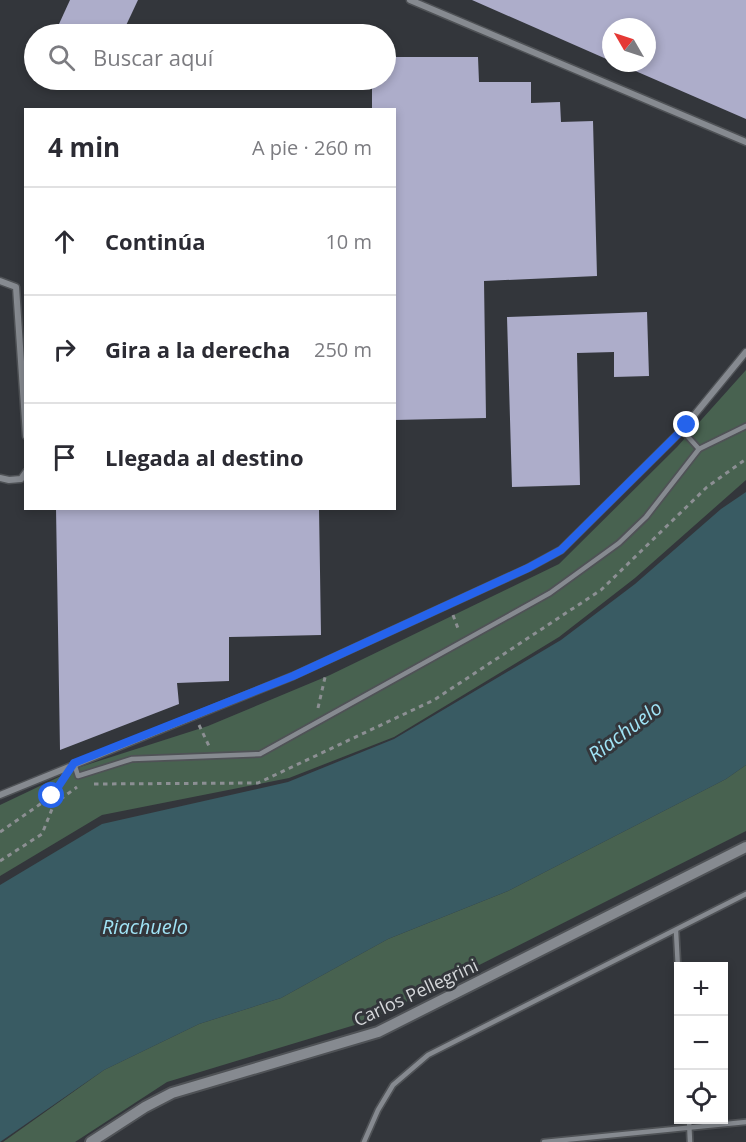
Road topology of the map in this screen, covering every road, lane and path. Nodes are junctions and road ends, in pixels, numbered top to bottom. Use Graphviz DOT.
graph roads {
  1 [pos="410,0"];
  2 [pos="746,142"];
  3 [pos="0,281"];
  4 [pos="746,352"];
  5 [pos="24,406"];
  6 [pos="746,426"];
  7 [pos="682,430"];
  8 [pos="699,449"];
  9 [pos="24,475"];
  10 [pos="0,478"];
  11 [pos="448,605"];
  12 [pos="464,641"];
  13 [pos="329,660"];
  14 [pos="195,715"];
  15 [pos="315,723"];
  16 [pos="214,756"];
  17 [pos="74,763"];
  18 [pos="0,795"];
  19 [pos="0,832"];
  20 [pos="746,847"];
  21 [pos="746,894"];
  22 [pos="676,931"];
  23 [pos="678,962"];
  24 [pos="746,1122"];
  25 [pos="690,1124"];
  26 [pos="690,1128"];
  27 [pos="91,1142"];
  28 [pos="364,1142"];
  29 [pos="544,1142"];
  30 [pos="690,1142"];
  1 -- 2 [label="street"];
  3 -- 5 [label="street"];
  4 -- 7 [label="street"];
  6 -- 8 [label="lane"];
  7 -- 8 [label="lane"];
  7 -- 11 [label="street"];
  8 -- 12 [label="lane"];
  9 -- 10 [label="street"];
  11 -- 12 [label="path"];
  11 -- 13 [label="street"];
  12 -- 15 [label="lane"];
  13 -- 14 [label="street"];
  13 -- 15 [label="path"];
  14 -- 16 [label="path"];
  14 -- 17 [label="street"];
  15 -- 16 [label="lane"];
  16 -- 17 [label="lane"];
  17 -- 18 [label="street"];
  17 -- 19 [label="path"];
  20 -- 27 [label="street, Carlos Pellegrini"];
  21 -- 22 [label="lane"];
  22 -- 23 [label="lane"];
  22 -- 28 [label="lane"];
  24 -- 26 [label="lane"];
  25 -- 26 [label="lane"];
  26 -- 29 [label="lane"];
  26 -- 30 [label="lane"];
}
